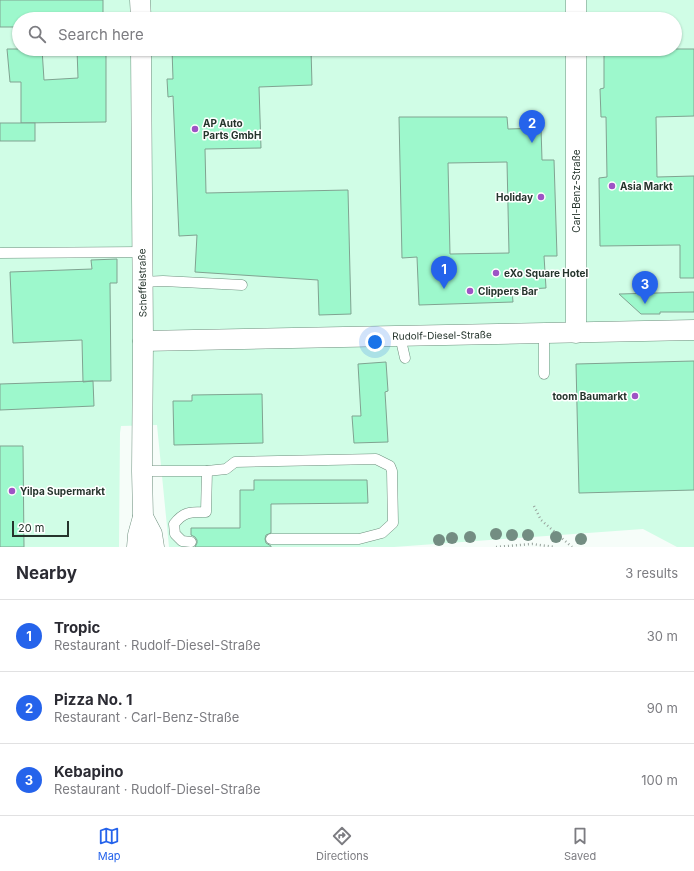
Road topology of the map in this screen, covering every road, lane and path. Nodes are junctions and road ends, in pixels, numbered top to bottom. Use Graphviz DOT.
graph roads {
  1 [pos="140,0"];
  2 [pos="576,0"];
  3 [pos="141,12"];
  4 [pos="576,12"];
  5 [pos="141,56"];
  6 [pos="576,56"];
  7 [pos="142,252"];
  8 [pos="0,253"];
  9 [pos="142,282"];
  10 [pos="242,285"];
  11 [pos="694,330"];
  12 [pos="544,333"];
  13 [pos="576,333"];
  14 [pos="400,336"];
  15 [pos="143,341"];
  16 [pos="405,358"];
  17 [pos="544,374"];
  18 [pos="142,471"];
  19 [pos="207,471"];
  20 [pos="534,506"];
  21 [pos="143,517"];
  22 [pos="271,539"];
  23 [pos="191,542"];
  24 [pos="137,547"];
  25 [pos="154,547"];
  26 [pos="496,547"];
  27 [pos="555,547"];
  28 [pos="572,547"];
  1 -- 3 [label="street"];
  2 -- 4 [label="street"];
  5 -- 7 [label="street, Scheffelstraße"];
  6 -- 13 [label="street, Carl-Benz-Straße"];
  7 -- 8 [label="lane"];
  7 -- 9 [label="street, Scheffelstraße"];
  9 -- 10 [label="lane"];
  9 -- 15 [label="street, Scheffelstraße"];
  11 -- 13 [label="street, Rudolf-Diesel-Straße"];
  12 -- 13 [label="street, Rudolf-Diesel-Straße"];
  12 -- 14 [label="street, Rudolf-Diesel-Straße"];
  12 -- 17 [label="lane"];
  14 -- 15 [label="street, Rudolf-Diesel-Straße"];
  14 -- 16 [label="lane"];
  15 -- 18 [label="street, Scheffelstraße"];
  18 -- 19 [label="lane"];
  18 -- 21 [label="street, Scheffelstraße"];
  19 -- 22 [label="lane"];
  19 -- 23 [label="lane"];
  20 -- 28 [label="path"];
  21 -- 24 [label="street, Scheffelstraße"];
  21 -- 25 [label="street, Scheffelstraße"];
  26 -- 27 [label="path"];
}
